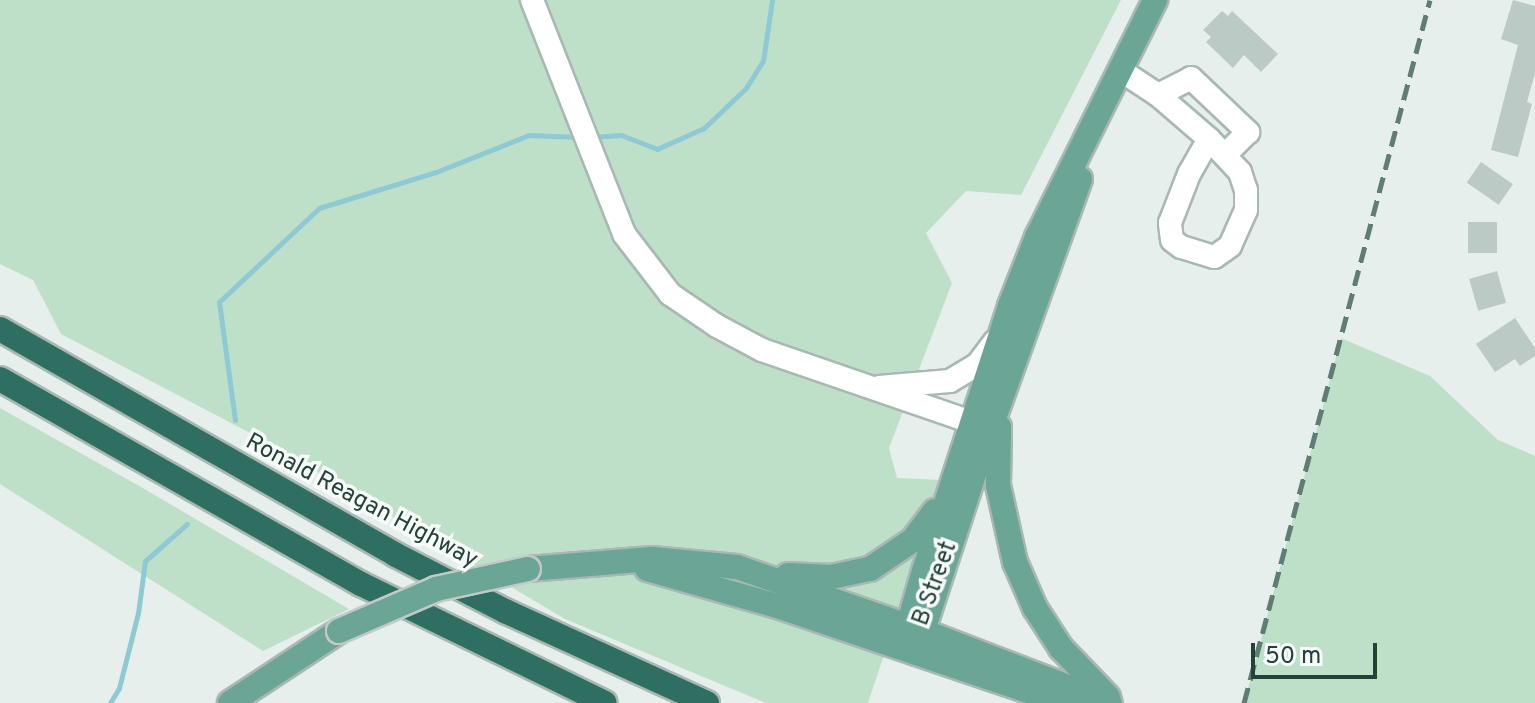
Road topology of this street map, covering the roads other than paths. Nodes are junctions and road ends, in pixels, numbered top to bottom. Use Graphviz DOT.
graph roads {
  1 [pos="532,0"];
  2 [pos="1155,0"];
  3 [pos="1120,70"];
  4 [pos="1158,95"];
  5 [pos="1217,147"];
  6 [pos="0,329"];
  7 [pos="1001,333"];
  8 [pos="0,379"];
  9 [pos="871,388"];
  10 [pos="1004,393"];
  11 [pos="971,422"];
  12 [pos="951,481"];
  13 [pos="609,564"];
  14 [pos="737,567"];
  15 [pos="913,635"];
  16 [pos="230,703"];
  17 [pos="605,703"];
  18 [pos="707,703"];
  19 [pos="1064,703"];
  20 [pos="1112,703"];
  1 -- 9 [label="street"];
  2 -- 3 [label="main road, B Street"];
  3 -- 4 [label="street"];
  3 -- 7 [label="main road, B Street"];
  3 -- 10 [label="main road, B Street"];
  4 -- 5 [label="street"];
  4 -- 5 [label="street"];
  5 -- 5 [label="street"];
  6 -- 18 [label="highway, Ronald Reagan Highway"];
  7 -- 9 [label="street"];
  7 -- 11 [label="main road, B Street"];
  8 -- 17 [label="highway"];
  9 -- 11 [label="street"];
  10 -- 15 [label="main road, B Street"];
  10 -- 20 [label="main road"];
  11 -- 12 [label="main road, B Street"];
  12 -- 14 [label="main road"];
  12 -- 15 [label="main road, B Street"];
  13 -- 14 [label="main road"];
  13 -- 15 [label="main road"];
  13 -- 16 [label="main road, bridge"];
  14 -- 15 [label="main road"];
  15 -- 19 [label="main road"];
  15 -- 20 [label="main road"];
}
